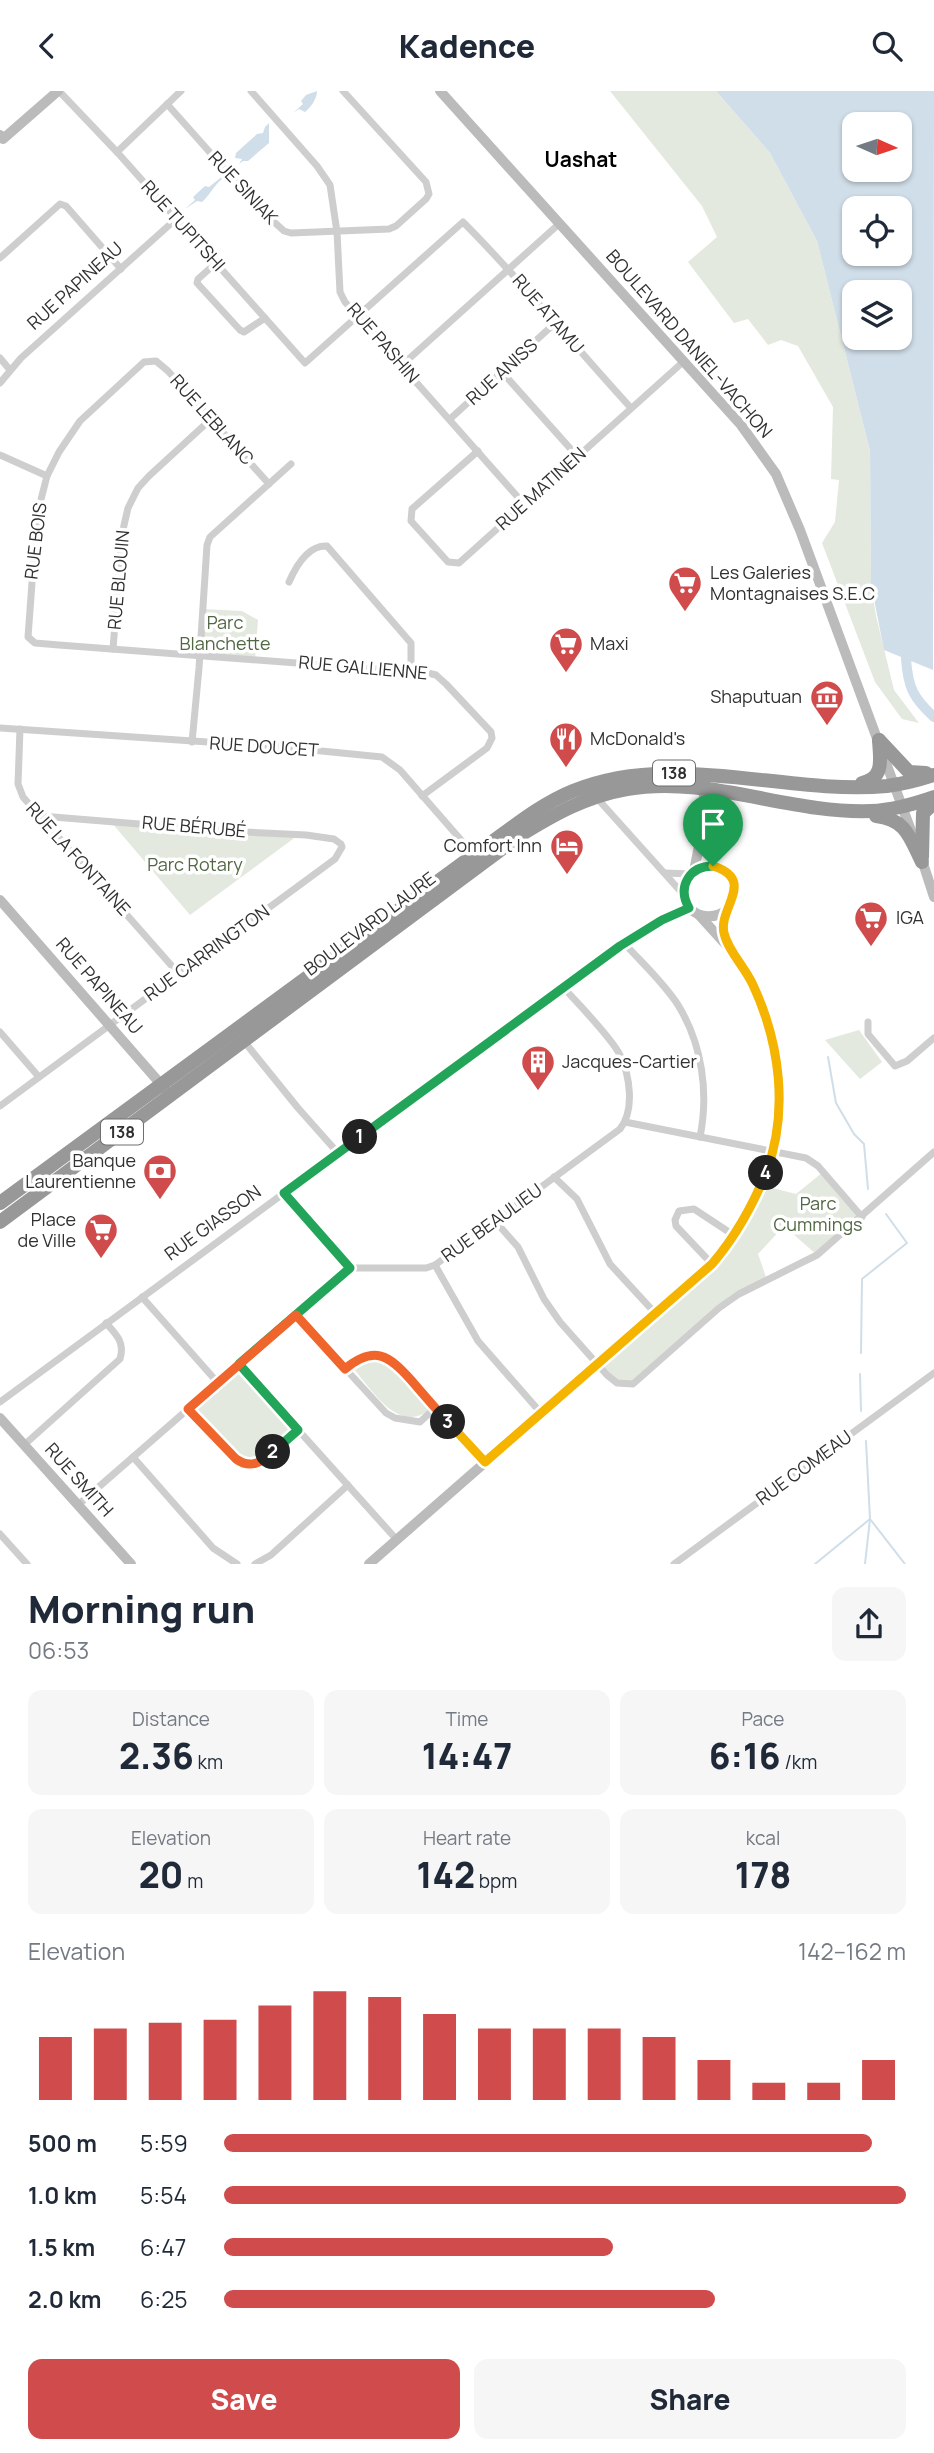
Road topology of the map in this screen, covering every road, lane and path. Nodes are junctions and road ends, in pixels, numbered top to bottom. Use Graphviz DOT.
graph roads {
  1 [pos="58,91"];
  2 [pos="181,91"];
  3 [pos="251,91"];
  4 [pos="343,91"];
  5 [pos="440,91"];
  6 [pos="167,104"];
  7 [pos="1,139"];
  8 [pos="117,152"];
  9 [pos="176,219"];
  10 [pos="560,223"];
  11 [pos="337,232"];
  12 [pos="0,258"];
  13 [pos="216,263"];
  14 [pos="121,269"];
  15 [pos="509,269"];
  16 [pos="358,315"];
  17 [pos="265,319"];
  18 [pos="555,324"];
  19 [pos="0,358"];
  20 [pos="152,361"];
  21 [pos="682,362"];
  22 [pos="402,365"];
  23 [pos="10,370"];
  24 [pos="502,372"];
  25 [pos="0,383"];
  26 [pos="631,408"];
  27 [pos="211,419"];
  28 [pos="450,419"];
  29 [pos="478,451"];
  30 [pos="0,455"];
  31 [pos="577,456"];
  32 [pos="291,464"];
  33 [pos="47,476"];
  34 [pos="269,484"];
  35 [pos="524,504"];
  36 [pos="289,582"];
  37 [pos="30,639"];
  38 [pos="113,649"];
  39 [pos="200,655"];
  40 [pos="411,671"];
  41 [pos="0,728"];
  42 [pos="20,729"];
  43 [pos="879,740"];
  44 [pos="192,742"];
  45 [pos="934,773"];
  46 [pos="706,774"];
  47 [pos="895,785"];
  48 [pos="833,786"];
  49 [pos="705,789"];
  50 [pos="422,796"];
  51 [pos="596,797"];
  52 [pos="934,797"];
  53 [pos="934,803"];
  54 [pos="902,807"];
  55 [pos="850,811"];
  56 [pos="41,816"];
  57 [pos="700,841"];
  58 [pos="342,848"];
  59 [pos="478,860"];
  60 [pos="922,862"];
  61 [pos="713,866"];
  62 [pos="664,873"];
  63 [pos="692,873"];
  64 [pos="684,895"];
  65 [pos="934,897"];
  66 [pos="0,900"];
  67 [pos="689,908"];
  68 [pos="728,909"];
  69 [pos="699,915"];
  70 [pos="624,943"];
  71 [pos="731,949"];
  72 [pos="178,974"];
  73 [pos="564,988"];
  74 [pos="868,1022"];
  75 [pos="109,1025"];
  76 [pos="0,1033"];
  77 [pos="241,1036"];
  78 [pos="934,1038"];
  79 [pos="39,1077"];
  80 [pos="161,1084"];
  81 [pos="171,1096"];
  82 [pos="0,1106"];
  83 [pos="625,1122"];
  84 [pos="700,1137"];
  85 [pos="773,1151"];
  86 [pos="934,1152"];
  87 [pos="338,1153"];
  88 [pos="554,1177"];
  89 [pos="284,1193"];
  90 [pos="0,1203"];
  91 [pos="862,1217"];
  92 [pos="495,1221"];
  93 [pos="0,1222"];
  94 [pos="734,1236"];
  95 [pos="712,1264"];
  96 [pos="435,1265"];
  97 [pos="350,1268"];
  98 [pos="142,1297"];
  99 [pos="655,1313"];
  100 [pos="296,1315"];
  101 [pos="106,1323"];
  102 [pos="239,1364"];
  103 [pos="598,1364"];
  104 [pos="345,1369"];
  105 [pos="934,1373"];
  106 [pos="218,1383"];
  107 [pos="0,1402"];
  108 [pos="435,1408"];
  109 [pos="188,1409"];
  110 [pos="541,1413"];
  111 [pos="0,1419"];
  112 [pos="298,1430"];
  113 [pos="24,1445"];
  114 [pos="133,1457"];
  115 [pos="485,1462"];
  116 [pos="348,1485"];
  117 [pos="78,1505"];
  118 [pos="0,1534"];
  119 [pos="397,1540"];
  120 [pos="27,1564"];
  121 [pos="131,1564"];
  122 [pos="237,1564"];
  123 [pos="255,1564"];
  124 [pos="369,1564"];
  125 [pos="674,1564"];
  1 -- 7 [label="street"];
  1 -- 8 [label="street, RUE TUPITSHI"];
  2 -- 6 [label="street"];
  3 -- 11 [label="street, RUE PASHIN"];
  4 -- 11 [label="street, RUE SINIAK"];
  5 -- 10 [label="street, BOULEVARD DANIEL-VACHON"];
  6 -- 8 [label="street"];
  6 -- 11 [label="street, RUE SINIAK"];
  8 -- 9 [label="street, RUE TUPITSHI"];
  9 -- 13 [label="street, RUE TUPITSHI"];
  9 -- 14 [label="street, RUE PAPINEAU"];
  10 -- 15 [label="street"];
  10 -- 21 [label="street, BOULEVARD DANIEL-VACHON"];
  11 -- 16 [label="street, RUE PASHIN"];
  12 -- 14 [label="street"];
  13 -- 17 [label="street, RUE TUPITSHI"];
  13 -- 17 [label="street"];
  14 -- 23 [label="street, RUE PAPINEAU"];
  15 -- 16 [label="street, RUE ATAMU"];
  15 -- 18 [label="street, RUE ATAMU"];
  15 -- 22 [label="street"];
  16 -- 17 [label="street, RUE TUPITSHI"];
  16 -- 22 [label="street, RUE PASHIN"];
  18 -- 24 [label="street, RUE ANISS"];
  18 -- 26 [label="street, RUE ATAMU"];
  19 -- 23 [label="street"];
  20 -- 27 [label="street, RUE LEBLANC"];
  20 -- 33 [label="street, RUE BOIS"];
  21 -- 26 [label="street, RUE MATINEN"];
  21 -- 43 [label="street, BOULEVARD DANIEL-VACHON"];
  22 -- 28 [label="street, RUE PASHIN"];
  23 -- 25 [label="street, RUE PAPINEAU"];
  24 -- 28 [label="street, RUE ANISS"];
  24 -- 31 [label="street"];
  26 -- 31 [label="street, RUE MATINEN"];
  27 -- 34 [label="street, RUE LEBLANC"];
  27 -- 38 [label="street, RUE BLOUIN"];
  28 -- 29 [label="street, RUE PASHIN"];
  29 -- 35 [label="street, RUE PASHIN"];
  29 -- 35 [label="street, RUE MATINEN"];
  30 -- 33 [label="street"];
  31 -- 35 [label="street, RUE MATINEN"];
  32 -- 34 [label="street"];
  33 -- 37 [label="street, RUE BOIS"];
  34 -- 39 [label="street"];
  36 -- 40 [label="street"];
  37 -- 38 [label="street, RUE GALLIENNE"];
  38 -- 39 [label="street, RUE GALLIENNE"];
  39 -- 40 [label="street, RUE GALLIENNE"];
  39 -- 44 [label="street"];
  40 -- 50 [label="street, RUE GALLIENNE"];
  41 -- 42 [label="street, RUE DOUCET"];
  42 -- 44 [label="street, RUE DOUCET"];
  42 -- 56 [label="street, RUE LA FONTAINE"];
  43 -- 45 [label="highway"];
  43 -- 47 [label="street, BOULEVARD DANIEL-VACHON"];
  43 -- 48 [label="highway"];
  44 -- 50 [label="street, RUE DOUCET"];
  45 -- 47 [label="highway, BOULEVARD LAURE / 138"];
  46 -- 48 [label="highway, BOULEVARD LAURE / 138"];
  46 -- 49 [label="street"];
  46 -- 59 [label="highway, BOULEVARD LAURE / 138"];
  47 -- 48 [label="highway, BOULEVARD LAURE / 138"];
  47 -- 54 [label="street, BOULEVARD DANIEL-VACHON"];
  49 -- 51 [label="highway, BOULEVARD LAURE / 138"];
  49 -- 55 [label="highway, BOULEVARD LAURE / 138"];
  49 -- 57 [label="street"];
  50 -- 59 [label="street, RUE DOUCET"];
  51 -- 59 [label="highway, BOULEVARD LAURE / 138"];
  51 -- 62 [label="street"];
  52 -- 54 [label="highway, BOULEVARD LAURE / 138"];
  53 -- 60 [label="highway"];
  54 -- 55 [label="highway, BOULEVARD LAURE / 138"];
  54 -- 60 [label="street, BOULEVARD DANIEL-VACHON"];
  55 -- 60 [label="highway"];
  56 -- 58 [label="street, RUE BÉRUBÉ"];
  56 -- 72 [label="street, RUE LA FONTAINE"];
  57 -- 61 [label="street"];
  57 -- 63 [label="street"];
  58 -- 72 [label="street, RUE CARRINGTON"];
  59 -- 77 [label="highway, BOULEVARD LAURE / 138"];
  60 -- 65 [label="street, BOULEVARD DANIEL-VACHON"];
  61 -- 63 [label="street"];
  61 -- 68 [label="street"];
  62 -- 63 [label="street"];
  62 -- 64 [label="street"];
  63 -- 64 [label="street"];
  64 -- 67 [label="street"];
  66 -- 75 [label="street, RUE PAPINEAU"];
  67 -- 69 [label="street"];
  67 -- 70 [label="street, RUE GIASSON"];
  68 -- 69 [label="street"];
  68 -- 71 [label="street"];
  69 -- 71 [label="street"];
  70 -- 73 [label="street, RUE GIASSON"];
  70 -- 84 [label="street"];
  71 -- 85 [label="street"];
  72 -- 75 [label="street, RUE CARRINGTON"];
  73 -- 83 [label="street"];
  73 -- 87 [label="street, RUE GIASSON"];
  74 -- 78 [label="street"];
  75 -- 79 [label="street, RUE CARRINGTON"];
  75 -- 80 [label="street, RUE PAPINEAU"];
  76 -- 79 [label="street"];
  77 -- 80 [label="highway, BOULEVARD LAURE / 138"];
  77 -- 81 [label="highway, BOULEVARD LAURE / 138"];
  77 -- 87 [label="street"];
  79 -- 82 [label="street, RUE CARRINGTON"];
  80 -- 81 [label="street, RUE PAPINEAU"];
  80 -- 90 [label="highway, BOULEVARD LAURE / 138"];
  81 -- 93 [label="highway, BOULEVARD LAURE / 138"];
  83 -- 84 [label="street"];
  83 -- 88 [label="street, RUE BEAULIEU"];
  84 -- 85 [label="street"];
  85 -- 91 [label="street"];
  85 -- 94 [label="street"];
  86 -- 91 [label="street"];
  87 -- 89 [label="street, RUE GIASSON"];
  88 -- 92 [label="street, RUE BEAULIEU"];
  88 -- 99 [label="street"];
  89 -- 97 [label="street"];
  89 -- 98 [label="street, RUE GIASSON"];
  91 -- 103 [label="street"];
  92 -- 96 [label="street, RUE BEAULIEU"];
  92 -- 103 [label="street"];
  94 -- 95 [label="street"];
  94 -- 95 [label="street"];
  95 -- 99 [label="street"];
  96 -- 97 [label="street, RUE BEAULIEU"];
  96 -- 110 [label="street"];
  97 -- 100 [label="street"];
  98 -- 101 [label="street, RUE GIASSON"];
  98 -- 106 [label="street"];
  99 -- 103 [label="street"];
  100 -- 102 [label="street"];
  100 -- 104 [label="street"];
  101 -- 107 [label="street, RUE GIASSON"];
  101 -- 113 [label="street"];
  102 -- 106 [label="street"];
  102 -- 112 [label="street"];
  103 -- 110 [label="street"];
  104 -- 108 [label="street"];
  104 -- 108 [label="street"];
  105 -- 125 [label="street, RUE COMEAU"];
  106 -- 109 [label="street"];
  108 -- 115 [label="street"];
  109 -- 112 [label="street"];
  109 -- 114 [label="street"];
  110 -- 115 [label="street"];
  111 -- 113 [label="street, RUE SMITH"];
  112 -- 116 [label="street"];
  113 -- 117 [label="street, RUE SMITH"];
  114 -- 117 [label="street"];
  114 -- 122 [label="street"];
  115 -- 119 [label="street"];
  116 -- 119 [label="street"];
  116 -- 123 [label="street"];
  117 -- 121 [label="street, RUE SMITH"];
  118 -- 120 [label="street"];
  119 -- 124 [label="street"];
}
